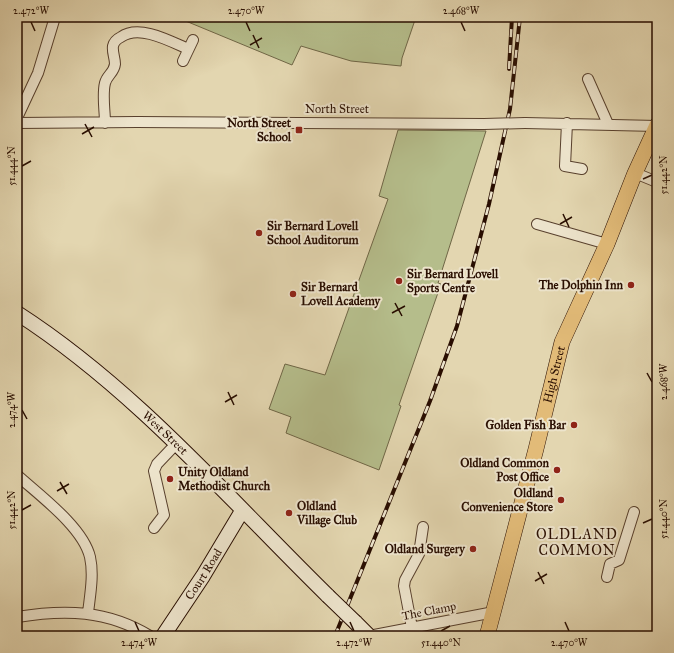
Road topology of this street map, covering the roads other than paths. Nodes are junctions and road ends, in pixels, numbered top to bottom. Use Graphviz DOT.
graph roads {
  1 [pos="56,17"];
  2 [pos="183,61"];
  3 [pos="588,79"];
  4 [pos="17,118"];
  5 [pos="17,123"];
  6 [pos="105,123"];
  7 [pos="567,124"];
  8 [pos="608,124"];
  9 [pos="657,125"];
  10 [pos="582,168"];
  11 [pos="635,173"];
  12 [pos="657,182"];
  13 [pos="537,224"];
  14 [pos="607,244"];
  15 [pos="17,312"];
  16 [pos="176,444"];
  17 [pos="17,475"];
  18 [pos="242,511"];
  19 [pos="634,512"];
  20 [pos="423,526"];
  21 [pos="154,528"];
  22 [pos="607,578"];
  23 [pos="494,612"];
  24 [pos="88,613"];
  25 [pos="17,617"];
  26 [pos="412,628"];
  27 [pos="150,636"];
  28 [pos="163,636"];
  29 [pos="369,636"];
  30 [pos="487,636"];
  1 -- 4 [label="street"];
  2 -- 6 [label="street"];
  3 -- 8 [label="street"];
  5 -- 6 [label="street, North Street"];
  6 -- 7 [label="street, North Street, bridge"];
  7 -- 8 [label="street, North Street"];
  7 -- 10 [label="street"];
  8 -- 9 [label="street, North Street"];
  9 -- 11 [label="main road, High Street"];
  11 -- 12 [label="street"];
  11 -- 14 [label="main road, High Street"];
  13 -- 14 [label="street"];
  14 -- 23 [label="main road, High Street"];
  15 -- 16 [label="street, West Street"];
  16 -- 18 [label="street, West Street"];
  16 -- 21 [label="street"];
  17 -- 24 [label="street"];
  18 -- 28 [label="street, Court Road"];
  18 -- 29 [label="street, West Street, bridge"];
  19 -- 22 [label="street"];
  20 -- 26 [label="street"];
  23 -- 26 [label="street, The Clamp"];
  23 -- 30 [label="main road, High Street"];
  24 -- 25 [label="street"];
  24 -- 27 [label="street"];
  26 -- 29 [label="street, The Clamp"];
}
